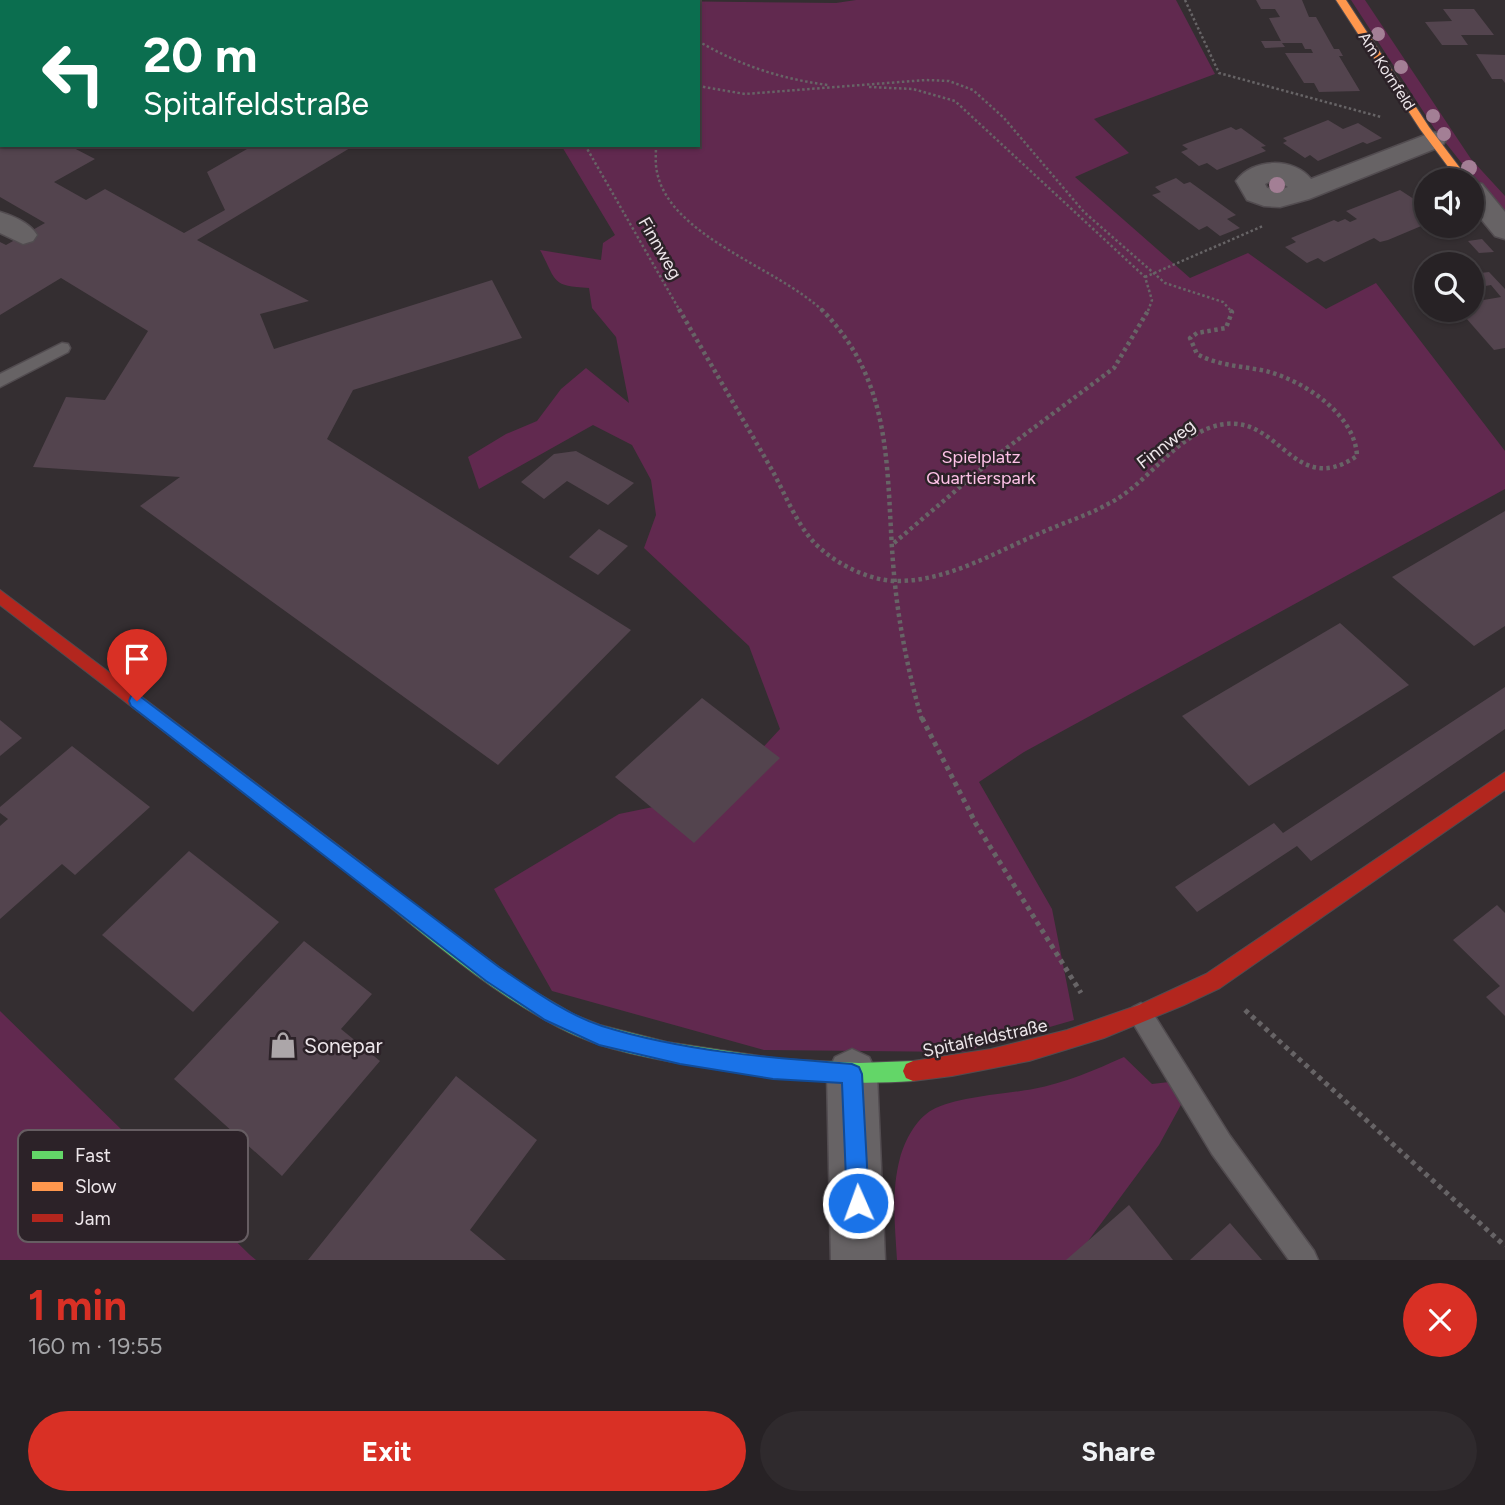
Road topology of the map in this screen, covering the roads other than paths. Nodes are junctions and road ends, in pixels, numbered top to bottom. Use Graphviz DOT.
graph roads {
  1 [pos="1341,0"];
  2 [pos="1429,135"];
  3 [pos="1455,168"];
  4 [pos="1286,196"];
  5 [pos="1484,205"];
  6 [pos="1505,230"];
  7 [pos="62,348"];
  8 [pos="0,381"];
  9 [pos="0,596"];
  10 [pos="1505,780"];
  11 [pos="1141,1015"];
  12 [pos="852,1074"];
  13 [pos="858,1260"];
  14 [pos="1305,1260"];
  1 -- 2 [label="street, Am Kornfeld"];
  2 -- 3 [label="street, Am Kornfeld"];
  2 -- 4 [label="street"];
  5 -- 6 [label="street"];
  7 -- 8 [label="lane"];
  9 -- 12 [label="street, Spitalfeldstraße"];
  10 -- 11 [label="street, Spitalfeldstraße"];
  11 -- 12 [label="street, Spitalfeldstraße"];
  11 -- 14 [label="lane"];
  12 -- 13 [label="street"];
}
